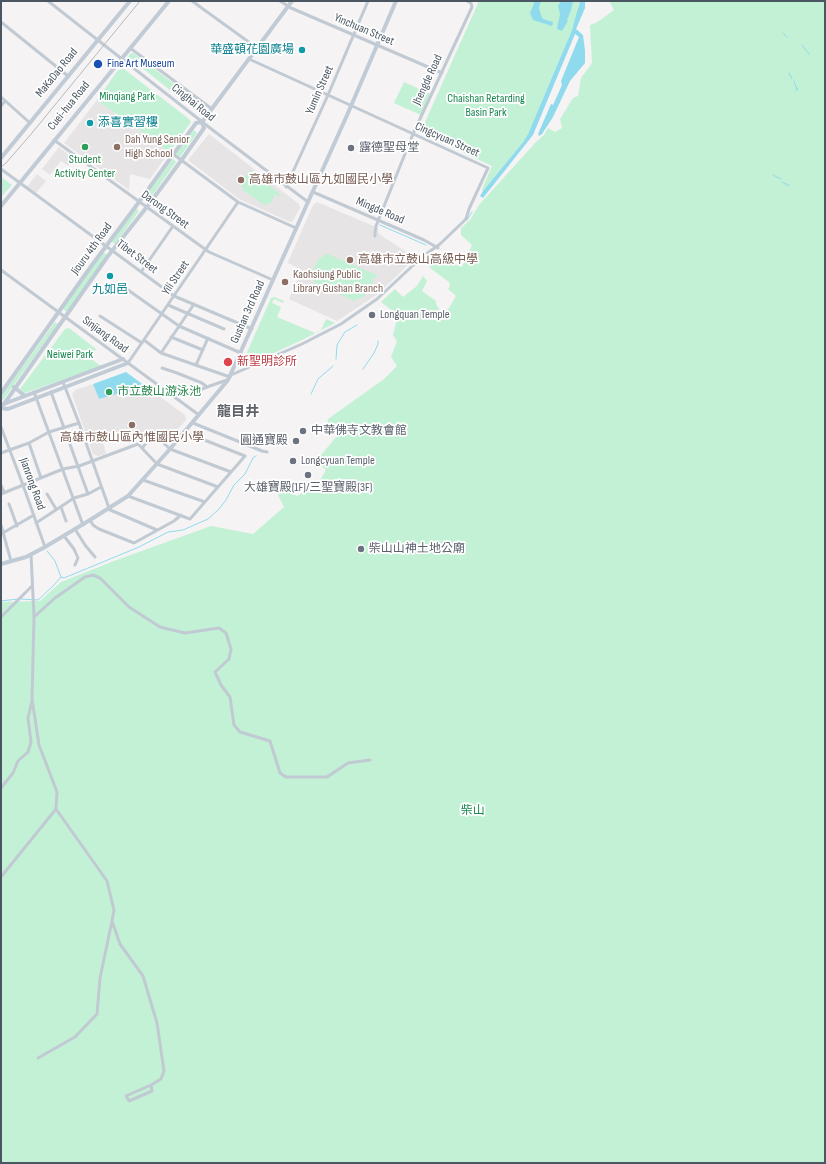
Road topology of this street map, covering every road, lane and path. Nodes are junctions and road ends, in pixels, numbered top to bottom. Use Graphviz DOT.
graph roads {
  1 [pos="48,1"];
  2 [pos="130,1"];
  3 [pos="169,1"];
  4 [pos="192,1"];
  5 [pos="280,1"];
  6 [pos="292,1"];
  7 [pos="368,1"];
  8 [pos="396,1"];
  9 [pos="467,1"];
  10 [pos="288,6"];
  11 [pos="1,22"];
  12 [pos="354,36"];
  13 [pos="97,40"];
  14 [pos="377,46"];
  15 [pos="130,48"];
  16 [pos="257,48"];
  17 [pos="121,58"];
  18 [pos="249,60"];
  19 [pos="442,72"];
  20 [pos="68,76"];
  21 [pos="328,95"];
  22 [pos="1,97"];
  23 [pos="6,101"];
  24 [pos="351,105"];
  25 [pos="1,106"];
  26 [pos="212,109"];
  27 [pos="202,122"];
  28 [pos="30,123"];
  29 [pos="413,134"];
  30 [pos="54,140"];
  31 [pos="173,154"];
  32 [pos="1,158"];
  33 [pos="181,160"];
  34 [pos="1,169"];
  35 [pos="20,183"];
  36 [pos="286,187"];
  37 [pos="312,192"];
  38 [pos="139,202"];
  39 [pos="238,202"];
  40 [pos="308,202"];
  41 [pos="1,206"];
  42 [pos="147,207"];
  43 [pos="378,220"];
  44 [pos="173,226"];
  45 [pos="296,228"];
  46 [pos="375,236"];
  47 [pos="106,246"];
  48 [pos="437,248"];
  49 [pos="113,250"];
  50 [pos="206,250"];
  51 [pos="1,270"];
  52 [pos="141,272"];
  53 [pos="274,280"];
  54 [pos="121,285"];
  55 [pos="174,296"];
  56 [pos="194,304"];
  57 [pos="168,305"];
  58 [pos="58,312"];
  59 [pos="163,313"];
  60 [pos="188,314"];
  61 [pos="100,316"];
  62 [pos="65,317"];
  63 [pos="179,326"];
  64 [pos="224,329"];
  65 [pos="252,329"];
  66 [pos="172,336"];
  67 [pos="208,338"];
  68 [pos="144,340"];
  69 [pos="142,344"];
  70 [pos="203,350"];
  71 [pos="161,353"];
  72 [pos="241,353"];
  73 [pos="123,359"];
  74 [pos="128,363"];
  75 [pos="196,365"];
  76 [pos="162,368"];
  77 [pos="230,377"];
  78 [pos="64,382"];
  79 [pos="14,387"];
  80 [pos="65,387"];
  81 [pos="207,387"];
  82 [pos="34,392"];
  83 [pos="51,392"];
  84 [pos="1,393"];
  85 [pos="25,396"];
  86 [pos="173,396"];
  87 [pos="36,398"];
  88 [pos="2,404"];
  89 [pos="1,408"];
  90 [pos="199,415"];
  91 [pos="79,423"];
  92 [pos="193,423"];
  93 [pos="1,427"];
  94 [pos="64,427"];
  95 [pos="49,432"];
  96 [pos="184,432"];
  97 [pos="29,443"];
  98 [pos="142,448"];
  99 [pos="170,449"];
  100 [pos="9,450"];
  101 [pos="267,452"];
  102 [pos="1,453"];
  103 [pos="93,461"];
  104 [pos="157,464"];
  105 [pos="79,466"];
  106 [pos="63,469"];
  107 [pos="231,472"];
  108 [pos="41,478"];
  109 [pos="143,480"];
  110 [pos="23,484"];
  111 [pos="1,485"];
  112 [pos="101,487"];
  113 [pos="218,487"];
  114 [pos="2,493"];
  115 [pos="47,494"];
  116 [pos="88,494"];
  117 [pos="128,496"];
  118 [pos="74,498"];
  119 [pos="205,502"];
  120 [pos="9,504"];
  121 [pos="61,507"];
  122 [pos="56,509"];
  123 [pos="108,509"];
  124 [pos="34,515"];
  125 [pos="181,515"];
  126 [pos="90,520"];
  127 [pos="66,521"];
  128 [pos="36,523"];
  129 [pos="1,525"];
  130 [pos="83,525"];
  131 [pos="17,526"];
  132 [pos="75,530"];
  133 [pos="157,530"];
  134 [pos="2,533"];
  135 [pos="64,536"];
  136 [pos="45,547"];
  137 [pos="31,554"];
  138 [pos="95,557"];
  139 [pos="11,561"];
  140 [pos="1,564"];
  141 [pos="75,565"];
  142 [pos="32,586"];
  143 [pos="1,617"];
  144 [pos="34,617"];
  145 [pos="32,699"];
  146 [pos="370,760"];
  147 [pos="1,788"];
  148 [pos="56,809"];
  149 [pos="1,877"];
  150 [pos="112,921"];
  151 [pos="38,1058"];
  152 [pos="151,1085"];
  1 -- 13 [label="street, Cinghai Road"];
  2 -- 13 [label="street, MaKaDao Road"];
  3 -- 15 [label="street, Cuei-hua Road"];
  4 -- 16 [label="street"];
  5 -- 10 [label="street, Yinchuan Street"];
  6 -- 10 [label="street, Jiouru 4th Road"];
  7 -- 12 [label="street, Yumin Street"];
  8 -- 14 [label="street, Gushan 3rd Road"];
  9 -- 19 [label="street, Jhengde Road"];
  10 -- 12 [label="street, Yinchuan Street"];
  10 -- 16 [label="street, Jiouru 4th Road"];
  11 -- 20 [label="street"];
  12 -- 14 [label="street, Yinchuan Street"];
  12 -- 21 [label="street, Yumin Street"];
  13 -- 17 [label="street, Cinghai Road"];
  13 -- 20 [label="street, MaKaDao Road"];
  14 -- 19 [label="street, Yinchuan Street"];
  14 -- 24 [label="street, Gushan 3rd Road"];
  15 -- 17 [label="street, Cuei-hua Road"];
  15 -- 26 [label="street"];
  16 -- 18 [label="street, Jiouru 4th Road"];
  17 -- 27 [label="street, Cinghai Road"];
  17 -- 30 [label="street, Cuei-hua Road"];
  18 -- 21 [label="street, Cingcyuan Street"];
  18 -- 26 [label="street, Jiouru 4th Road"];
  19 -- 29 [label="street, Jhengde Road"];
  20 -- 28 [label="street, MaKaDao Road"];
  21 -- 24 [label="street, Cingcyuan Street"];
  21 -- 36 [label="street, Yumin Street"];
  22 -- 23 [label="street"];
  23 -- 25 [label="street"];
  23 -- 28 [label="street"];
  24 -- 29 [label="street, Cingcyuan Street"];
  24 -- 37 [label="street, Gushan 3rd Road"];
  26 -- 27 [label="street, Jiouru 4th Road"];
  27 -- 31 [label="street, Jiouru 4th Road"];
  27 -- 33 [label="street, Jiouru 4th Road"];
  27 -- 36 [label="street, Cinghai Road"];
  28 -- 32 [label="street, MaKaDao Road"];
  29 -- 43 [label="street, Jhengde Road"];
  29 -- 48 [label="street, Cingcyuan Street"];
  30 -- 35 [label="street, Cuei-hua Road"];
  30 -- 38 [label="street, Darong Street"];
  31 -- 33 [label="street"];
  31 -- 38 [label="street, Jiouru 4th Road"];
  33 -- 39 [label="street"];
  33 -- 42 [label="street, Jiouru 4th Road"];
  34 -- 35 [label="street, Tibet Street"];
  35 -- 41 [label="street, Cuei-hua Road"];
  35 -- 47 [label="street, Tibet Street"];
  36 -- 40 [label="street, Cinghai Road"];
  37 -- 40 [label="street, Gushan 3rd Road"];
  37 -- 43 [label="street, Mingde Road"];
  38 -- 42 [label="street, Darong Street"];
  38 -- 47 [label="street, Jiouru 4th Road"];
  39 -- 45 [label="street"];
  39 -- 50 [label="street, Yili Street"];
  40 -- 45 [label="street, Gushan 3rd Road"];
  42 -- 44 [label="street, Darong Street"];
  42 -- 49 [label="street, Jiouru 4th Road"];
  43 -- 46 [label="street, Jhengde Road"];
  43 -- 48 [label="street, Mingde Road"];
  44 -- 50 [label="street, Darong Street"];
  44 -- 52 [label="street"];
  45 -- 53 [label="street, Gushan 3rd Road"];
  47 -- 49 [label="street, Tibet Street"];
  47 -- 58 [label="street, Jiouru 4th Road"];
  48 -- 77 [label="street, Cingcyuan Street"];
  49 -- 52 [label="street, Tibet Street"];
  49 -- 62 [label="street, Jiouru 4th Road"];
  50 -- 53 [label="street, Darong Street"];
  50 -- 55 [label="street, Yili Street"];
  51 -- 58 [label="street, Sinjiang Road"];
  52 -- 55 [label="street, Tibet Street"];
  53 -- 65 [label="street, Gushan 3rd Road"];
  54 -- 59 [label="street"];
  55 -- 56 [label="street, Tibet Street"];
  55 -- 57 [label="street, Yili Street"];
  56 -- 60 [label="street"];
  56 -- 65 [label="street, Tibet Street"];
  57 -- 59 [label="street, Yili Street"];
  57 -- 60 [label="street"];
  58 -- 62 [label="street, Sinjiang Road"];
  58 -- 84 [label="street, Jiouru 4th Road"];
  59 -- 63 [label="street"];
  59 -- 68 [label="street, Yili Street"];
  60 -- 63 [label="street"];
  60 -- 64 [label="street"];
  61 -- 69 [label="street"];
  62 -- 73 [label="street, Sinjiang Road"];
  62 -- 79 [label="street, Jiouru 4th Road"];
  63 -- 66 [label="street"];
  63 -- 67 [label="street"];
  65 -- 72 [label="street, Gushan 3rd Road"];
  66 -- 70 [label="street"];
  66 -- 71 [label="street"];
  67 -- 70 [label="street"];
  67 -- 72 [label="street"];
  68 -- 69 [label="street, Yili Street"];
  68 -- 71 [label="street"];
  69 -- 74 [label="street, Yili Street"];
  70 -- 75 [label="street"];
  71 -- 75 [label="street"];
  72 -- 77 [label="street, Gushan 3rd Road"];
  73 -- 74 [label="street, Sinjiang Road"];
  73 -- 78 [label="street, Jiouru 4th Road"];
  74 -- 80 [label="street"];
  74 -- 86 [label="street, Sinjiang Road"];
  75 -- 77 [label="street"];
  76 -- 81 [label="street"];
  77 -- 81 [label="street, Cingcyuan Street"];
  77 -- 90 [label="street, Gushan 3rd Road"];
  78 -- 80 [label="street"];
  78 -- 82 [label="street, Jiouru 4th Road"];
  79 -- 85 [label="street"];
  79 -- 88 [label="street, Jiouru 4th Road"];
  80 -- 83 [label="street"];
  80 -- 91 [label="street"];
  81 -- 86 [label="street, Cingcyuan Street"];
  82 -- 85 [label="street, Jiouru 4th Road"];
  82 -- 87 [label="street"];
  83 -- 87 [label="street"];
  83 -- 94 [label="street"];
  85 -- 88 [label="street, Jiouru 4th Road"];
  86 -- 90 [label="street, Sinjiang Road"];
  87 -- 89 [label="street"];
  87 -- 95 [label="street"];
  90 -- 92 [label="street, Gushan 3rd Road"];
  91 -- 94 [label="street"];
  91 -- 103 [label="street"];
  92 -- 96 [label="street, Gushan 3rd Road"];
  92 -- 101 [label="street"];
  93 -- 100 [label="street, Jianrong Road"];
  94 -- 95 [label="street"];
  94 -- 105 [label="street"];
  95 -- 97 [label="street"];
  95 -- 106 [label="street"];
  96 -- 99 [label="street, Gushan 3rd Road"];
  96 -- 107 [label="street"];
  97 -- 100 [label="street"];
  97 -- 108 [label="street"];
  98 -- 99 [label="street"];
  98 -- 103 [label="street"];
  98 -- 104 [label="street"];
  99 -- 104 [label="street, Gushan 3rd Road"];
  99 -- 107 [label="street"];
  100 -- 102 [label="street"];
  100 -- 110 [label="street, Jianrong Road"];
  103 -- 105 [label="street"];
  103 -- 112 [label="street"];
  104 -- 109 [label="street, Gushan 3rd Road"];
  104 -- 113 [label="street"];
  105 -- 106 [label="street"];
  105 -- 116 [label="street"];
  106 -- 108 [label="street"];
  106 -- 118 [label="street"];
  107 -- 113 [label="street"];
  108 -- 110 [label="street"];
  109 -- 117 [label="street, Gushan 3rd Road"];
  109 -- 119 [label="street"];
  110 -- 114 [label="street"];
  110 -- 124 [label="street, Jianrong Road"];
  111 -- 114 [label="street"];
  112 -- 116 [label="street"];
  112 -- 123 [label="street"];
  113 -- 119 [label="street"];
  115 -- 122 [label="street"];
  116 -- 118 [label="street"];
  117 -- 123 [label="street, Gushan 3rd Road"];
  117 -- 125 [label="street"];
  118 -- 121 [label="street"];
  118 -- 130 [label="street"];
  119 -- 125 [label="street"];
  120 -- 131 [label="street"];
  121 -- 122 [label="street"];
  121 -- 127 [label="street"];
  122 -- 128 [label="street"];
  123 -- 126 [label="street, Gushan 3rd Road"];
  123 -- 133 [label="street"];
  124 -- 128 [label="street, Jianrong Road"];
  124 -- 131 [label="street"];
  125 -- 133 [label="street"];
  126 -- 130 [label="street, Gushan 3rd Road"];
  126 -- 133 [label="street"];
  128 -- 136 [label="street, Jianrong Road"];
  129 -- 134 [label="street"];
  130 -- 132 [label="street, Gushan 3rd Road"];
  131 -- 134 [label="street"];
  132 -- 135 [label="street, Gushan 3rd Road"];
  132 -- 138 [label="street"];
  134 -- 139 [label="street"];
  135 -- 136 [label="street, Gushan 3rd Road"];
  135 -- 141 [label="street"];
  136 -- 137 [label="street, Gushan 3rd Road"];
  137 -- 139 [label="street, Gushan 3rd Road"];
  137 -- 142 [label="street"];
  139 -- 140 [label="street, Gushan 3rd Road"];
  142 -- 143 [label="street"];
  142 -- 144 [label="street"];
  144 -- 145 [label="street"];
  144 -- 146 [label="street"];
  145 -- 147 [label="street"];
  145 -- 148 [label="street"];
  148 -- 149 [label="street"];
  148 -- 150 [label="street"];
  150 -- 151 [label="street"];
  150 -- 152 [label="street"];
  152 -- 152 [label="street"];
}
